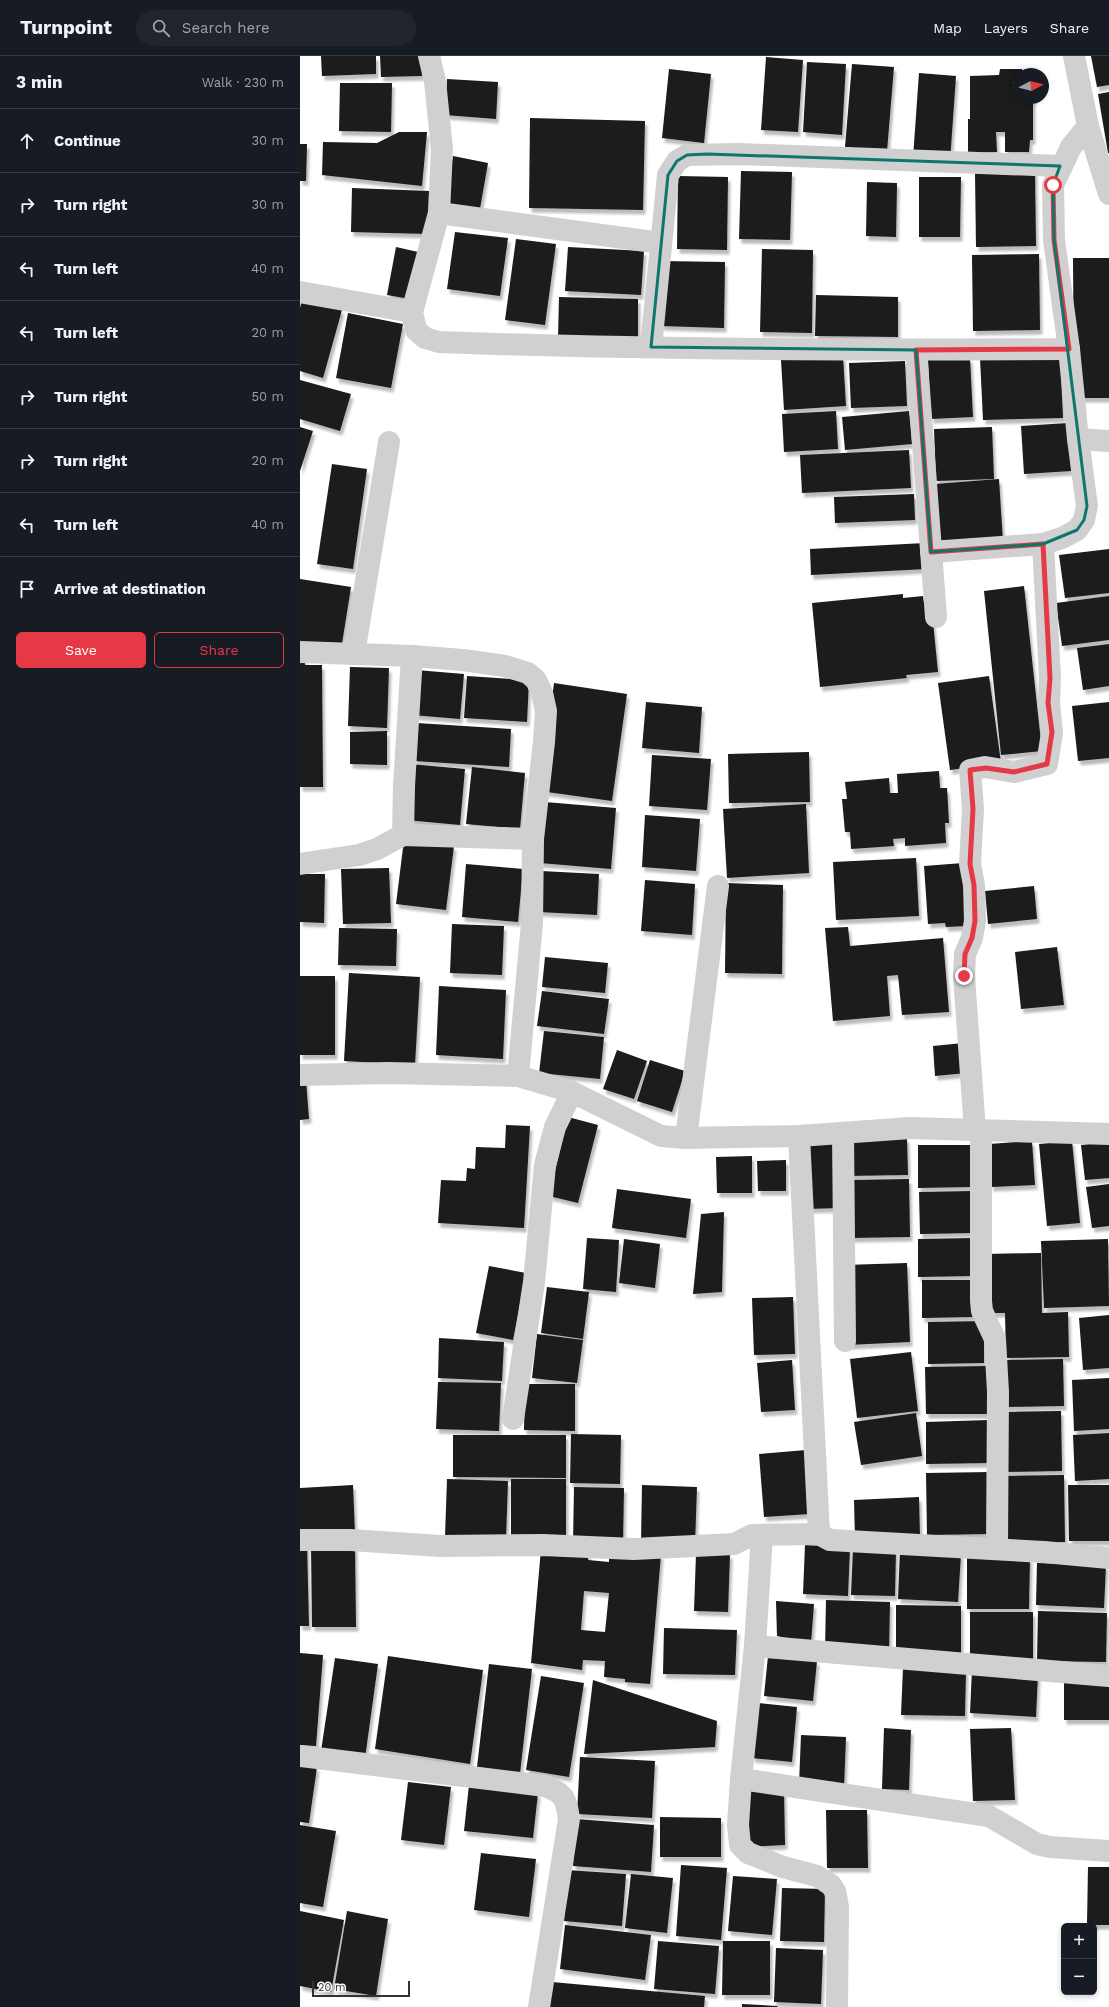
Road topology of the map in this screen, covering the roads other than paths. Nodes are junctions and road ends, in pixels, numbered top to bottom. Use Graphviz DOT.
graph roads {
  1 [pos="429,56"];
  2 [pos="1074,56"];
  3 [pos="1088,126"];
  4 [pos="1060,166"];
  5 [pos="1109,194"];
  6 [pos="439,213"];
  7 [pos="661,243"];
  8 [pos="300,292"];
  9 [pos="412,312"];
  10 [pos="650,347"];
  11 [pos="1069,349"];
  12 [pos="916,350"];
  13 [pos="1078,439"];
  14 [pos="1109,441"];
  15 [pos="389,442"];
  16 [pos="1043,544"];
  17 [pos="931,552"];
  18 [pos="936,616"];
  19 [pos="300,652"];
  20 [pos="354,654"];
  21 [pos="412,656"];
  22 [pos="403,835"];
  23 [pos="533,839"];
  24 [pos="300,864"];
  25 [pos="718,886"];
  26 [pos="300,1075"];
  27 [pos="518,1076"];
  28 [pos="572,1092"];
  29 [pos="978,1132"];
  30 [pos="843,1134"];
  31 [pos="1109,1134"];
  32 [pos="799,1136"];
  33 [pos="686,1138"];
  34 [pos="845,1341"];
  35 [pos="513,1418"];
  36 [pos="819,1534"];
  37 [pos="762,1535"];
  38 [pos="300,1540"];
  39 [pos="997,1549"];
  40 [pos="1109,1558"];
  41 [pos="755,1646"];
  42 [pos="1109,1676"];
  43 [pos="300,1756"];
  44 [pos="741,1779"];
  45 [pos="1109,1851"];
  46 [pos="539,2007"];
  47 [pos="837,2007"];
  1 -- 6 [label="street"];
  2 -- 3 [label="street"];
  3 -- 4 [label="street"];
  3 -- 5 [label="street"];
  4 -- 7 [label="street"];
  4 -- 11 [label="street"];
  6 -- 7 [label="street"];
  6 -- 9 [label="street"];
  7 -- 10 [label="street"];
  8 -- 9 [label="street"];
  9 -- 10 [label="street"];
  10 -- 12 [label="street"];
  11 -- 12 [label="street"];
  11 -- 13 [label="street"];
  12 -- 17 [label="street"];
  13 -- 14 [label="street"];
  13 -- 16 [label="street"];
  15 -- 20 [label="street"];
  16 -- 17 [label="street"];
  16 -- 29 [label="street"];
  17 -- 18 [label="street"];
  19 -- 20 [label="street"];
  20 -- 21 [label="street"];
  21 -- 22 [label="street"];
  21 -- 23 [label="street"];
  22 -- 23 [label="street"];
  22 -- 24 [label="street"];
  23 -- 27 [label="street"];
  25 -- 33 [label="street"];
  26 -- 27 [label="street"];
  27 -- 28 [label="street"];
  28 -- 33 [label="street"];
  28 -- 35 [label="street"];
  29 -- 30 [label="street"];
  29 -- 31 [label="street"];
  29 -- 39 [label="street"];
  30 -- 32 [label="street"];
  30 -- 34 [label="street"];
  32 -- 33 [label="street"];
  32 -- 36 [label="street"];
  36 -- 37 [label="street"];
  36 -- 39 [label="street"];
  37 -- 38 [label="street"];
  37 -- 41 [label="street"];
  39 -- 40 [label="street"];
  41 -- 42 [label="street"];
  41 -- 44 [label="street"];
  43 -- 46 [label="street"];
  44 -- 45 [label="street"];
  44 -- 47 [label="street"];
}
